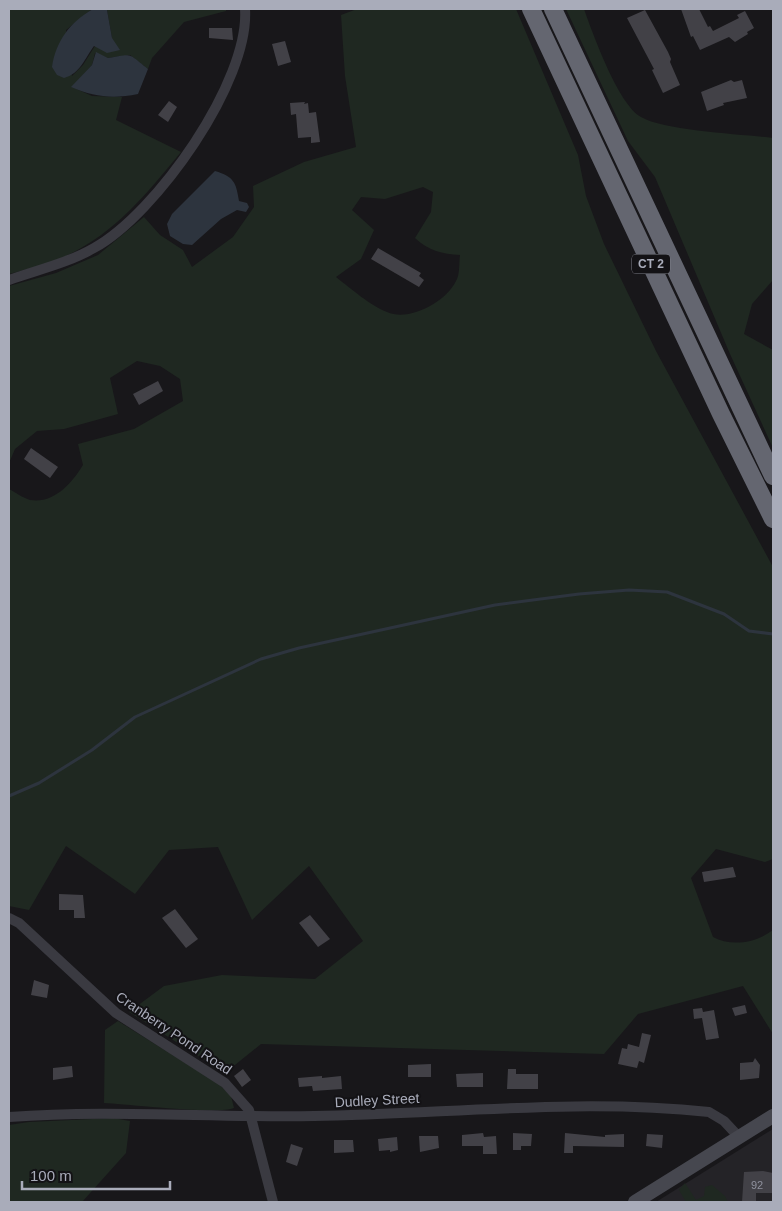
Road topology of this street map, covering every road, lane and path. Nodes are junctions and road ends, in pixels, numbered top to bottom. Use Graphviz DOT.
graph roads {
  1 [pos="246,9"];
  2 [pos="531,9"];
  3 [pos="553,9"];
  4 [pos="9,280"];
  5 [pos="773,476"];
  6 [pos="773,519"];
  7 [pos="9,918"];
  8 [pos="773,1116"];
  9 [pos="9,1117"];
  10 [pos="250,1117"];
  11 [pos="738,1136"];
  12 [pos="274,1202"];
  13 [pos="635,1202"];
  1 -- 4 [label="street"];
  2 -- 6 [label="highway, CT 2"];
  3 -- 5 [label="highway, CT 2"];
  7 -- 10 [label="street, Cranberry Pond Road"];
  8 -- 11 [label="main road"];
  9 -- 10 [label="street, Dudley Street"];
  10 -- 11 [label="street, Dudley Street"];
  10 -- 12 [label="street, Cranberry Pond Road"];
  11 -- 13 [label="main road"];
}
